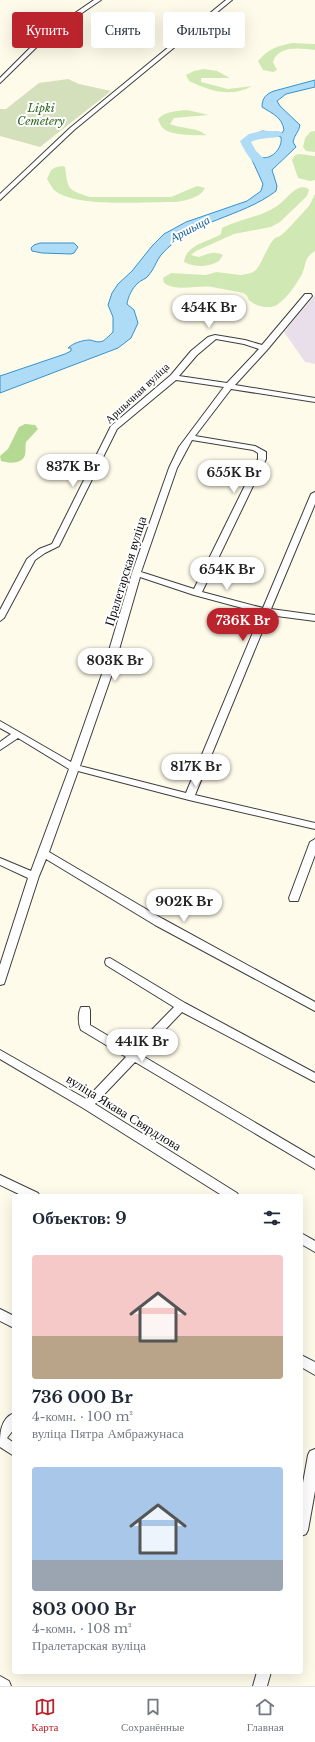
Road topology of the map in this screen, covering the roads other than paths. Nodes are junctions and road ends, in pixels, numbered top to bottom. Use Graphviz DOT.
graph roads {
  1 [pos="98,0"];
  2 [pos="228,0"];
  3 [pos="0,81"];
  4 [pos="1,196"];
  5 [pos="308,296"];
  6 [pos="264,348"];
  7 [pos="174,377"];
  8 [pos="230,385"];
  9 [pos="315,400"];
  10 [pos="190,437"];
  11 [pos="315,494"];
  12 [pos="136,573"];
  13 [pos="197,593"];
  14 [pos="267,612"];
  15 [pos="0,618"];
  16 [pos="315,618"];
  17 [pos="0,724"];
  18 [pos="16,735"];
  19 [pos="0,747"];
  20 [pos="73,767"];
  21 [pos="189,797"];
  22 [pos="315,826"];
  23 [pos="315,842"];
  24 [pos="44,853"];
  25 [pos="0,861"];
  26 [pos="34,876"];
  27 [pos="294,898"];
  28 [pos="110,962"];
  29 [pos="0,980"];
  30 [pos="181,1006"];
  31 [pos="315,1007"];
  32 [pos="85,1010"];
  33 [pos="0,1054"];
  34 [pos="133,1056"];
  35 [pos="315,1078"];
  36 [pos="87,1105"];
  37 [pos="315,1164"];
  38 [pos="0,1180"];
  39 [pos="30,1194"];
  40 [pos="230,1194"];
  41 [pos="303,1239"];
  42 [pos="315,1247"];
  43 [pos="0,1314"];
  44 [pos="12,1322"];
  45 [pos="303,1361"];
  46 [pos="315,1369"];
  47 [pos="12,1422"];
  48 [pos="0,1439"];
  49 [pos="12,1448"];
  50 [pos="315,1455"];
  51 [pos="303,1517"];
  52 [pos="263,1674"];
  53 [pos="0,1683"];
  54 [pos="4,1686"];
  55 [pos="260,1686"];
  1 -- 3 [label="street"];
  2 -- 4 [label="street"];
  5 -- 6 [label="street, Пралетарская вуліца"];
  6 -- 7 [label="street, Аршычная вуліца"];
  6 -- 8 [label="street, Пралетарская вуліца"];
  7 -- 8 [label="street"];
  7 -- 15 [label="street, Аршычная вуліца"];
  8 -- 9 [label="street"];
  8 -- 10 [label="street, Пралетарская вуліца"];
  10 -- 12 [label="street, Пралетарская вуліца"];
  10 -- 13 [label="street"];
  11 -- 14 [label="street"];
  12 -- 13 [label="street"];
  12 -- 20 [label="street, Пралетарская вуліца"];
  13 -- 14 [label="street"];
  14 -- 16 [label="street"];
  14 -- 21 [label="street"];
  17 -- 18 [label="street"];
  18 -- 19 [label="street"];
  18 -- 20 [label="street"];
  20 -- 21 [label="street"];
  20 -- 24 [label="street, Пралетарская вуліца"];
  21 -- 22 [label="street"];
  23 -- 27 [label="street"];
  24 -- 26 [label="street, Пралетарская вуліца"];
  24 -- 31 [label="street"];
  25 -- 26 [label="street"];
  26 -- 29 [label="street, Пралетарская вуліца"];
  28 -- 30 [label="street"];
  30 -- 34 [label="street"];
  30 -- 35 [label="street"];
  32 -- 34 [label="street"];
  33 -- 36 [label="street, вуліца Якава Свярдлова"];
  34 -- 36 [label="street"];
  34 -- 37 [label="street"];
  36 -- 40 [label="street, вуліца Якава Свярдлова"];
  38 -- 39 [label="street"];
  41 -- 42 [label="street"];
  43 -- 44 [label="street"];
  45 -- 46 [label="street"];
  47 -- 48 [label="street"];
  48 -- 49 [label="street"];
  50 -- 51 [label="street"];
  52 -- 55 [label="street"];
  53 -- 54 [label="street"];
}
